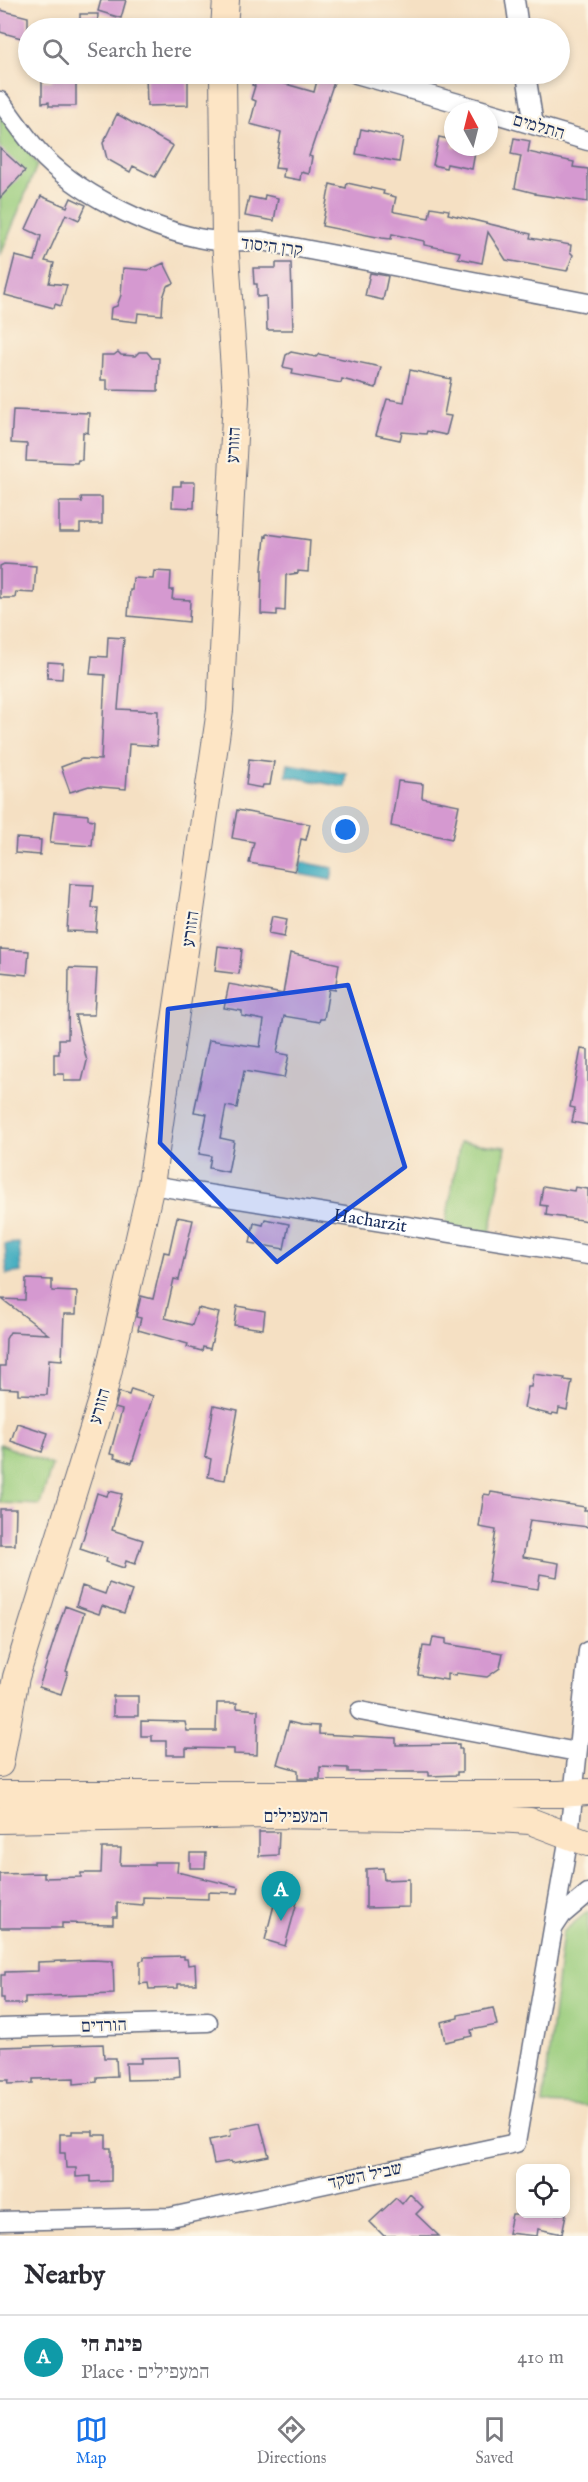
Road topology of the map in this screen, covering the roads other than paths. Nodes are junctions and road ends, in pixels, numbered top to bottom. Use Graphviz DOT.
graph roads {
  1 [pos="226,0"];
  2 [pos="514,0"];
  3 [pos="225,18"];
  4 [pos="517,18"];
  5 [pos="223,84"];
  6 [pos="392,84"];
  7 [pos="528,84"];
  8 [pos="0,101"];
  9 [pos="456,102"];
  10 [pos="498,114"];
  11 [pos="534,125"];
  12 [pos="588,141"];
  13 [pos="225,241"];
  14 [pos="588,303"];
  15 [pos="152,1185"];
  16 [pos="588,1255"];
  17 [pos="587,1660"];
  18 [pos="8,1678"];
  19 [pos="360,1711"];
  20 [pos="577,1752"];
  21 [pos="0,1764"];
  22 [pos="581,1793"];
  23 [pos="0,1794"];
  24 [pos="0,1820"];
  25 [pos="579,1839"];
  26 [pos="588,1893"];
  27 [pos="552,1931"];
  28 [pos="208,2022"];
  29 [pos="0,2028"];
  30 [pos="0,2221"];
  1 -- 3 [label="street"];
  2 -- 4 [label="street"];
  5 -- 13 [label="street, הזורע"];
  6 -- 9 [label="street, התלמים"];
  7 -- 11 [label="street"];
  8 -- 13 [label="street, קרן היסוד"];
  10 -- 11 [label="street, התלמים"];
  11 -- 12 [label="street, התלמים"];
  13 -- 14 [label="street, קרן היסוד"];
  13 -- 15 [label="street, הזורע"];
  15 -- 16 [label="street, Hacharzit"];
  15 -- 18 [label="street, הזורע"];
  17 -- 20 [label="street, שביל השקד"];
  18 -- 21 [label="street, הזורע"];
  19 -- 20 [label="street"];
  20 -- 22 [label="street, שביל השקד"];
  22 -- 23 [label="street, המעפילים"];
  22 -- 25 [label="street, שביל השקד"];
  24 -- 25 [label="street, המעפילים"];
  25 -- 27 [label="street, שביל השקד"];
  26 -- 27 [label="street, שביל השקד"];
  27 -- 30 [label="street, שביל השקד"];
  28 -- 29 [label="street, הורדים"];
}
